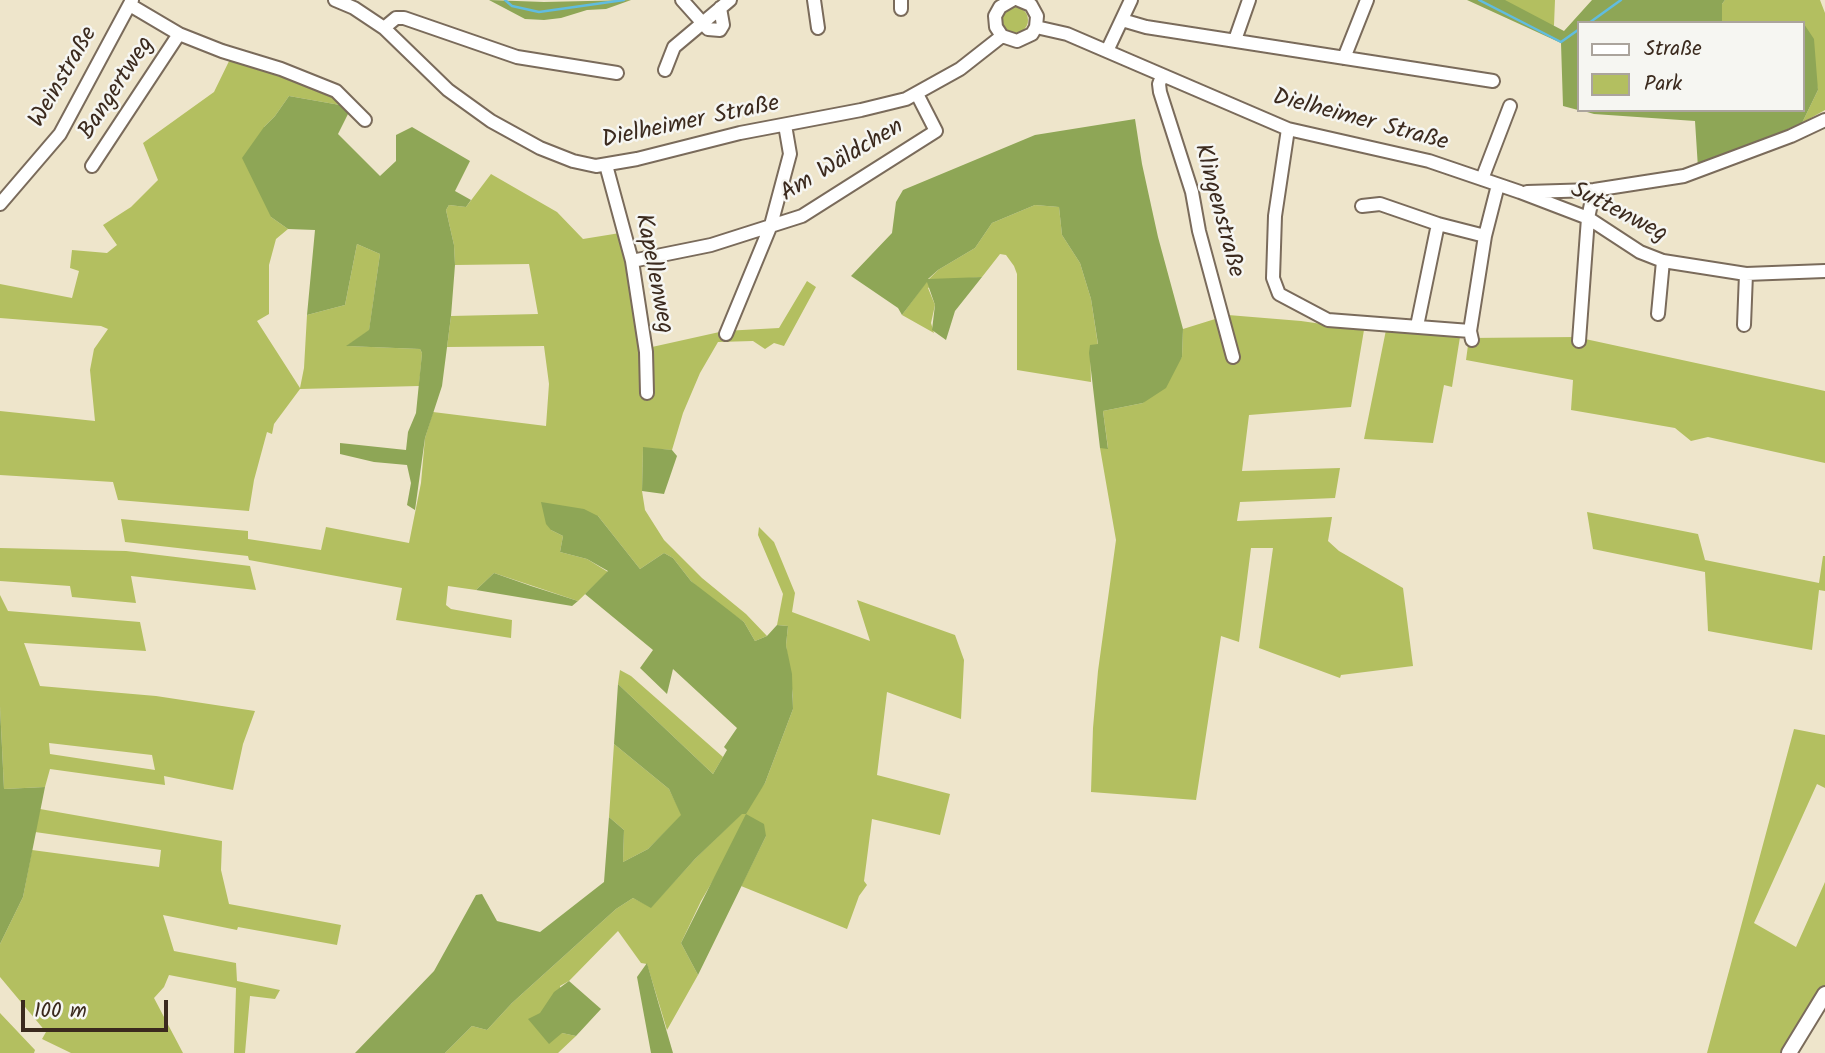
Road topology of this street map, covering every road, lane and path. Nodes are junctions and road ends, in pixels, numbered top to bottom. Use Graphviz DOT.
graph roads {
  1 [pos="335,0"];
  2 [pos="682,0"];
  3 [pos="814,0"];
  4 [pos="1131,0"];
  5 [pos="1249,0"];
  6 [pos="1367,0"];
  7 [pos="1001,2"];
  8 [pos="1027,2"];
  9 [pos="131,3"];
  10 [pos="725,4"];
  11 [pos="1122,20"];
  12 [pos="700,23"];
  13 [pos="1036,27"];
  14 [pos="384,28"];
  15 [pos="818,28"];
  16 [pos="179,34"];
  17 [pos="1002,36"];
  18 [pos="1235,40"];
  19 [pos="1107,51"];
  20 [pos="1344,58"];
  21 [pos="665,70"];
  22 [pos="617,74"];
  23 [pos="1161,76"];
  24 [pos="1493,81"];
  25 [pos="920,99"];
  26 [pos="1510,106"];
  27 [pos="365,120"];
  28 [pos="1825,120"];
  29 [pos="785,125"];
  30 [pos="1288,129"];
  31 [pos="606,165"];
  32 [pos="92,166"];
  33 [pos="1482,179"];
  34 [pos="1498,185"];
  35 [pos="1594,190"];
  36 [pos="1520,192"];
  37 [pos="0,205"];
  38 [pos="1362,206"];
  39 [pos="1588,218"];
  40 [pos="1438,224"];
  41 [pos="771,225"];
  42 [pos="1485,236"];
  43 [pos="632,261"];
  44 [pos="1663,261"];
  45 [pos="1825,271"];
  46 [pos="1746,274"];
  47 [pos="1658,314"];
  48 [pos="1744,325"];
  49 [pos="1417,326"];
  50 [pos="726,334"];
  51 [pos="1579,341"];
  52 [pos="1233,357"];
  53 [pos="647,393"];
  54 [pos="1825,994"];
  55 [pos="1789,1053"];
  1 -- 14 [label="street, Dielheimer Straße"];
  2 -- 12 [label="street"];
  3 -- 15 [label="street"];
  4 -- 11 [label="street"];
  5 -- 18 [label="street"];
  6 -- 20 [label="street"];
  7 -- 17 [label="street"];
  8 -- 13 [label="street"];
  9 -- 16 [label="street"];
  9 -- 37 [label="street, Weinstraße"];
  10 -- 12 [label="street"];
  11 -- 18 [label="street"];
  11 -- 19 [label="street"];
  12 -- 21 [label="street"];
  13 -- 17 [label="street, Dielheimer Straße"];
  13 -- 19 [label="street, Dielheimer Straße"];
  14 -- 22 [label="street"];
  14 -- 31 [label="street, Dielheimer Straße"];
  16 -- 27 [label="street"];
  16 -- 32 [label="street, Bangertweg"];
  17 -- 25 [label="street, Dielheimer Straße"];
  18 -- 20 [label="street"];
  19 -- 23 [label="street, Dielheimer Straße"];
  20 -- 24 [label="street"];
  23 -- 30 [label="street, Dielheimer Straße"];
  23 -- 52 [label="street, Klingenstraße"];
  25 -- 29 [label="street, Dielheimer Straße"];
  25 -- 41 [label="street, Am Wäldchen"];
  26 -- 33 [label="street"];
  28 -- 35 [label="street"];
  29 -- 31 [label="street, Dielheimer Straße"];
  29 -- 41 [label="street"];
  30 -- 33 [label="street, Dielheimer Straße"];
  30 -- 49 [label="street"];
  31 -- 43 [label="street, Kapellenweg"];
  33 -- 34 [label="street, Dielheimer Straße"];
  34 -- 36 [label="street, Dielheimer Straße"];
  34 -- 42 [label="street"];
  35 -- 36 [label="street"];
  35 -- 39 [label="street"];
  36 -- 39 [label="street, Suttenweg"];
  38 -- 40 [label="street"];
  39 -- 44 [label="street, Suttenweg"];
  39 -- 51 [label="street"];
  40 -- 42 [label="street"];
  40 -- 49 [label="street"];
  41 -- 43 [label="street"];
  41 -- 50 [label="street"];
  42 -- 49 [label="street"];
  43 -- 53 [label="street, Kapellenweg"];
  44 -- 46 [label="street, Suttenweg"];
  44 -- 47 [label="street"];
  45 -- 46 [label="street, Suttenweg"];
  46 -- 48 [label="street"];
  54 -- 55 [label="street"];
}
